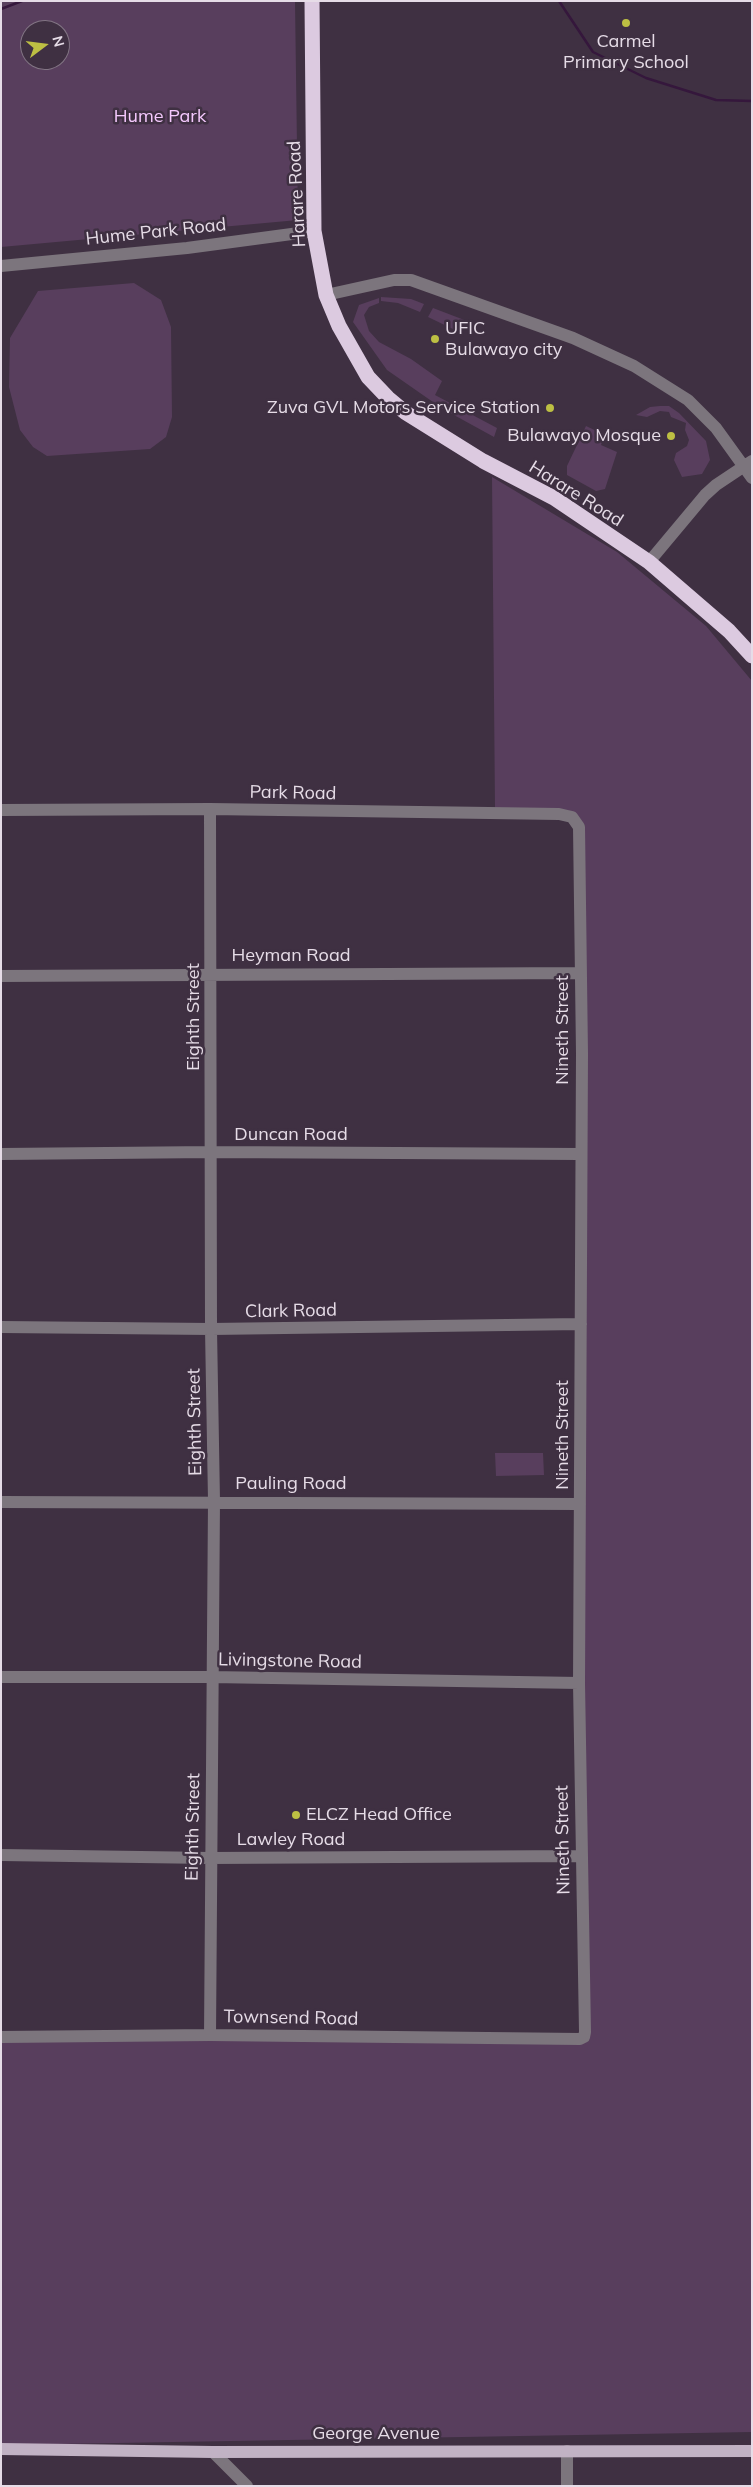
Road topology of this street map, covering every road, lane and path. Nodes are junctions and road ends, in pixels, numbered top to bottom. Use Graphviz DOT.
graph roads {
  1 [pos="312,1"];
  2 [pos="314,231"];
  3 [pos="1,266"];
  4 [pos="326,295"];
  5 [pos="747,463"];
  6 [pos="752,478"];
  7 [pos="649,562"];
  8 [pos="752,656"];
  9 [pos="210,809"];
  10 [pos="1,810"];
  11 [pos="579,827"];
  12 [pos="580,973"];
  13 [pos="211,974"];
  14 [pos="1,976"];
  15 [pos="212,1152"];
  16 [pos="1,1154"];
  17 [pos="580,1154"];
  18 [pos="581,1324"];
  19 [pos="1,1327"];
  20 [pos="211,1329"];
  21 [pos="214,1501"];
  22 [pos="1,1502"];
  23 [pos="580,1504"];
  24 [pos="211,1676"];
  25 [pos="1,1677"];
  26 [pos="579,1683"];
  27 [pos="1,1855"];
  28 [pos="581,1856"];
  29 [pos="210,1858"];
  30 [pos="210,2035"];
  31 [pos="1,2037"];
  32 [pos="580,2038"];
  33 [pos="1,2449"];
  34 [pos="567,2450"];
  35 [pos="752,2451"];
  36 [pos="213,2452"];
  37 [pos="248,2486"];
  38 [pos="567,2486"];
  1 -- 2 [label="highway, Harare Road"];
  2 -- 3 [label="street, Hume Park Road"];
  2 -- 4 [label="highway, Harare Road"];
  4 -- 5 [label="street"];
  4 -- 7 [label="highway, Harare Road"];
  5 -- 6 [label="street"];
  5 -- 7 [label="street"];
  7 -- 8 [label="highway, Harare Road"];
  9 -- 10 [label="street, Park Road"];
  9 -- 11 [label="street, Park Road"];
  9 -- 13 [label="street, Eighth Street"];
  11 -- 12 [label="street, Nineth Street"];
  12 -- 13 [label="street, Heyman Road"];
  12 -- 17 [label="street, Nineth Street"];
  13 -- 14 [label="street, Heyman Road"];
  13 -- 15 [label="street, Eighth Street"];
  15 -- 16 [label="street, Duncan Road"];
  15 -- 17 [label="street, Duncan Road"];
  15 -- 20 [label="street, Eighth Street"];
  17 -- 18 [label="street, Nineth Street"];
  18 -- 20 [label="street, Clark Road"];
  18 -- 23 [label="street, Nineth Street"];
  19 -- 20 [label="street, Clark Road"];
  20 -- 21 [label="street, Eighth Street"];
  21 -- 22 [label="street, Pauling Road"];
  21 -- 23 [label="street, Pauling Road"];
  21 -- 24 [label="street, Eighth Street"];
  23 -- 26 [label="street, Nineth Street"];
  24 -- 25 [label="street, Livingstone Road"];
  24 -- 26 [label="street, Livingstone Road"];
  24 -- 29 [label="street, Eighth Street"];
  26 -- 28 [label="street, Nineth Street"];
  27 -- 29 [label="street, Lawley Road"];
  28 -- 29 [label="street, Lawley Road"];
  28 -- 32 [label="street, Nineth Street"];
  29 -- 30 [label="street, Eighth Street"];
  30 -- 31 [label="street, Townsend Road"];
  30 -- 32 [label="street, Townsend Road"];
  33 -- 36 [label="main road, George Avenue"];
  34 -- 35 [label="main road, George Avenue"];
  34 -- 36 [label="main road, George Avenue"];
  34 -- 38 [label="street"];
  36 -- 37 [label="street"];
}
